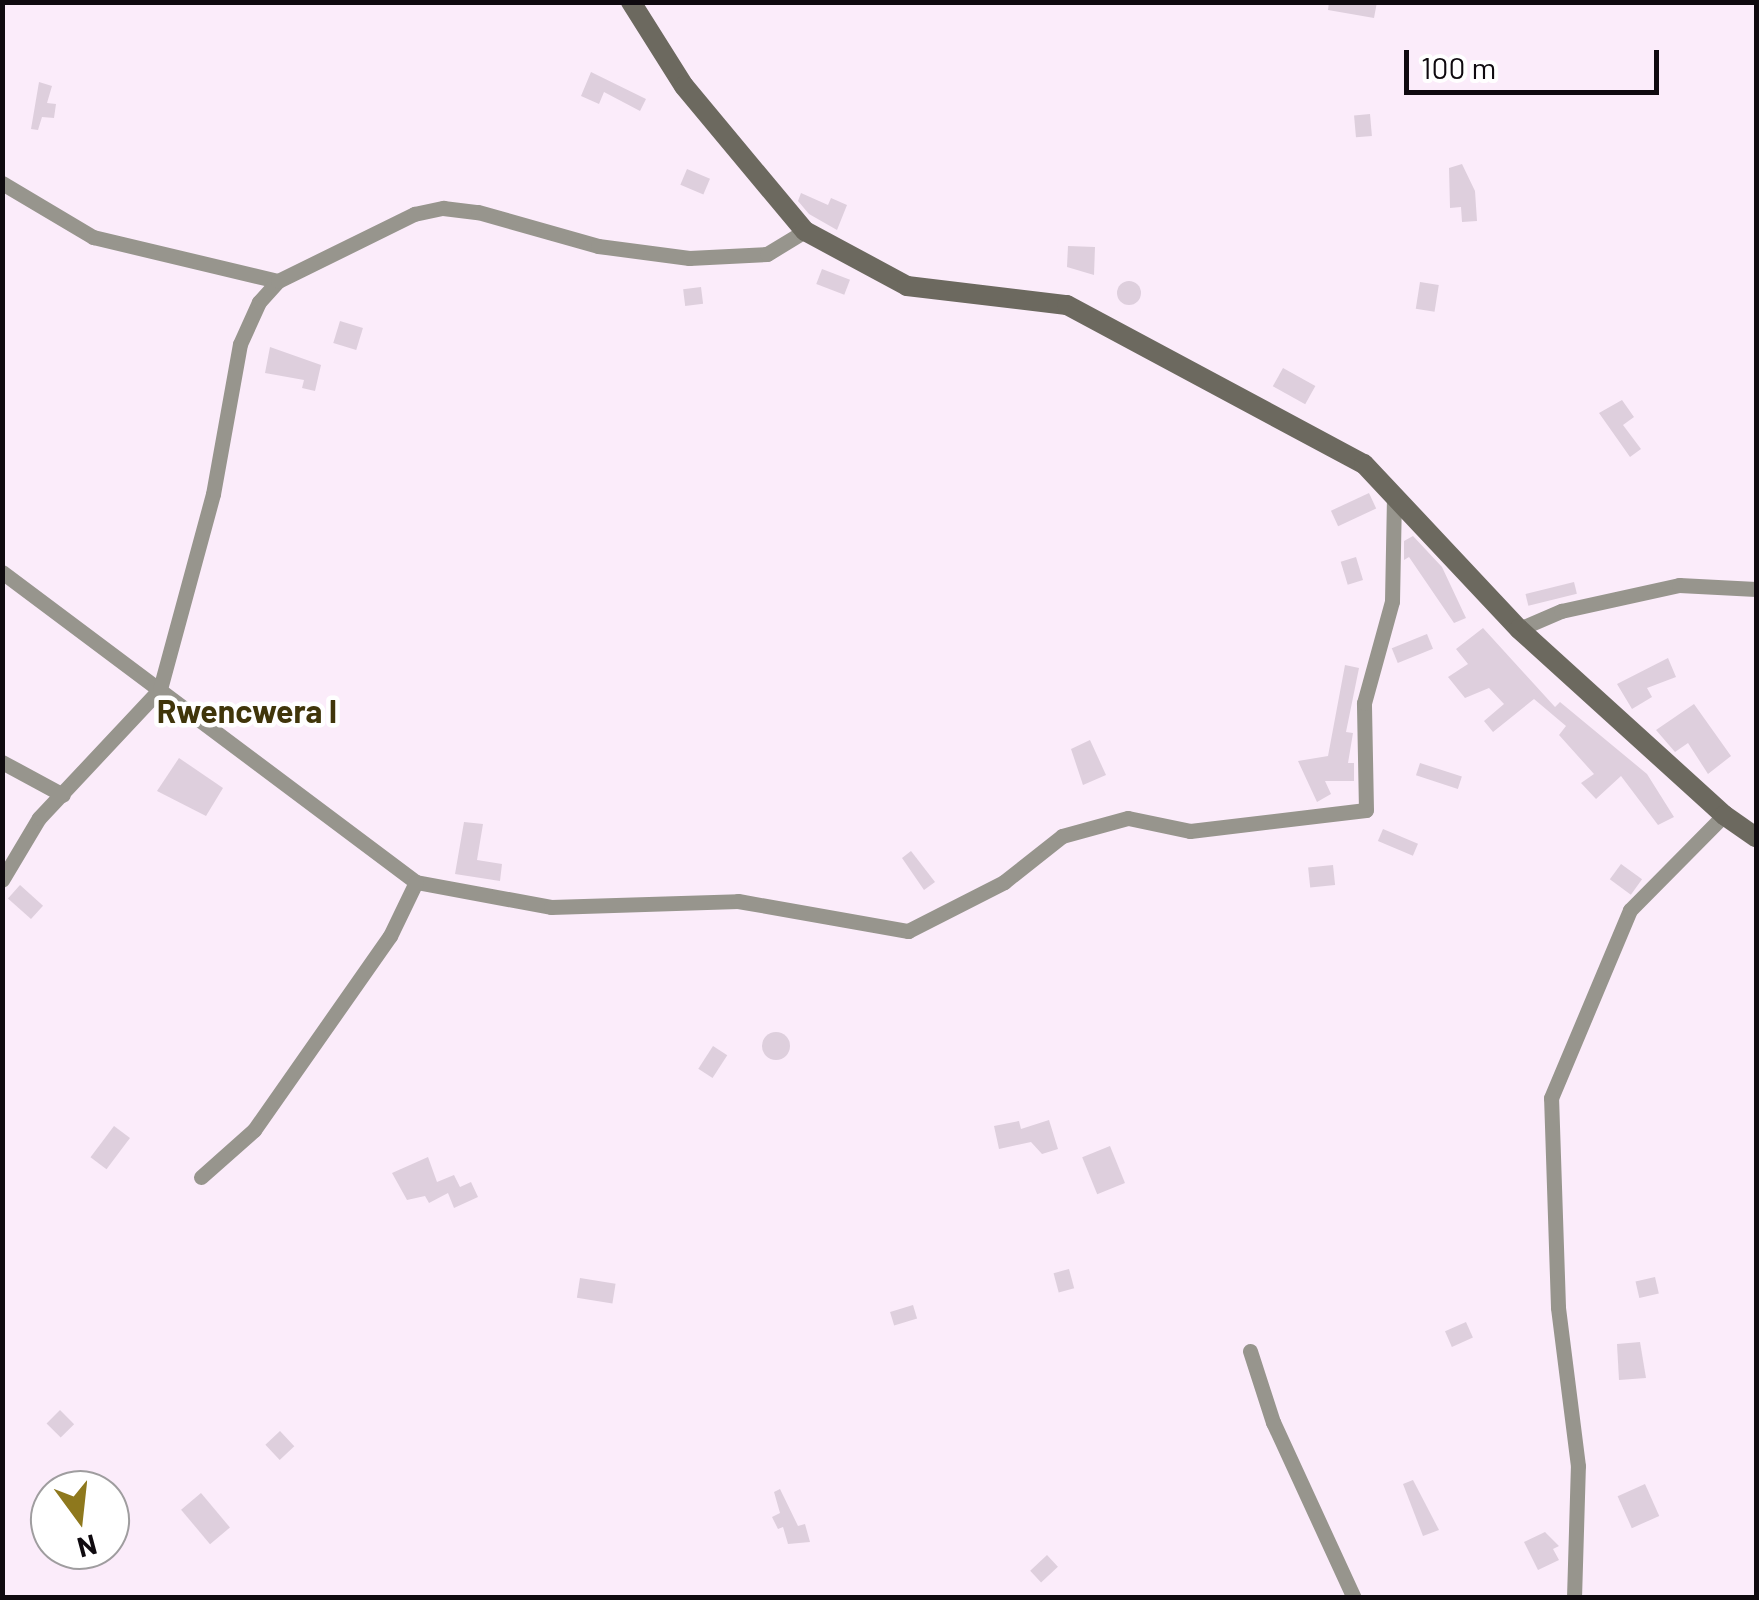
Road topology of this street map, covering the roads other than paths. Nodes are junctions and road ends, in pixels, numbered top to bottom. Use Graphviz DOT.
graph roads {
  1 [pos="631,2"];
  2 [pos="2,183"];
  3 [pos="805,231"];
  4 [pos="278,281"];
  5 [pos="1394,500"];
  6 [pos="2,572"];
  7 [pos="1756,589"];
  8 [pos="1519,629"];
  9 [pos="160,689"];
  10 [pos="2,762"];
  11 [pos="63,794"];
  12 [pos="1724,816"];
  13 [pos="1756,837"];
  14 [pos="2,880"];
  15 [pos="416,882"];
  16 [pos="200,1177"];
  17 [pos="1250,1351"];
  18 [pos="1354,1598"];
  19 [pos="1574,1598"];
  1 -- 3 [label="street"];
  2 -- 4 [label="street"];
  3 -- 4 [label="street"];
  3 -- 5 [label="street"];
  4 -- 9 [label="street"];
  5 -- 8 [label="street"];
  5 -- 15 [label="street"];
  6 -- 9 [label="street"];
  7 -- 8 [label="street"];
  8 -- 12 [label="street"];
  9 -- 11 [label="street"];
  9 -- 15 [label="street"];
  10 -- 11 [label="street"];
  11 -- 14 [label="street"];
  12 -- 13 [label="street"];
  12 -- 19 [label="street"];
  15 -- 16 [label="street"];
  17 -- 18 [label="street"];
}
